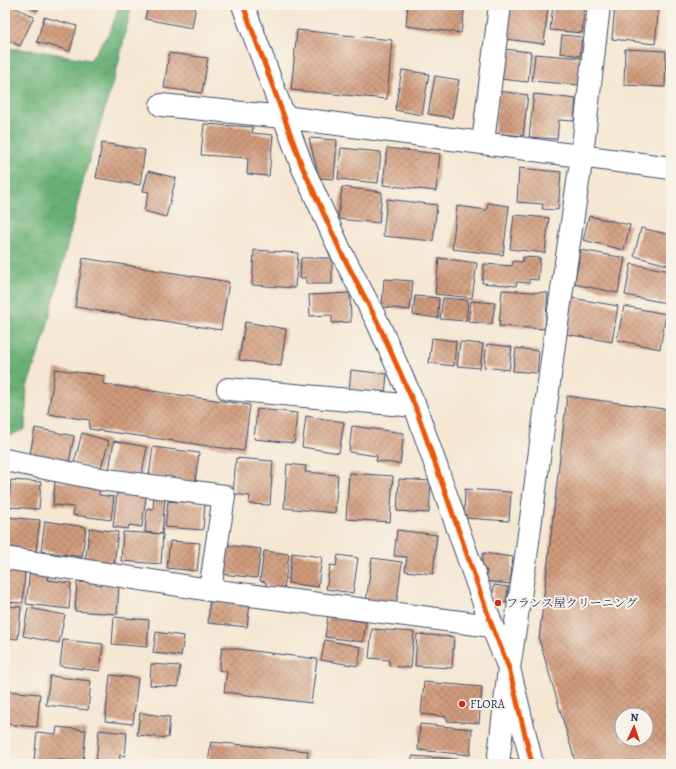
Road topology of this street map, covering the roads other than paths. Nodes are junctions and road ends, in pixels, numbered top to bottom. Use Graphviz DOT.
graph roads {
  1 [pos="242,5"];
  2 [pos="500,5"];
  3 [pos="599,5"];
  4 [pos="161,105"];
  5 [pos="284,117"];
  6 [pos="483,142"];
  7 [pos="582,155"];
  8 [pos="671,168"];
  9 [pos="228,389"];
  10 [pos="415,406"];
  11 [pos="5,461"];
  12 [pos="5,558"];
  13 [pos="210,590"];
  14 [pos="492,626"];
  15 [pos="509,668"];
  16 [pos="498,764"];
  17 [pos="532,764"];
  1 -- 5 [label="street"];
  2 -- 6 [label="street"];
  3 -- 7 [label="street"];
  4 -- 5 [label="street"];
  5 -- 6 [label="street"];
  5 -- 10 [label="street"];
  6 -- 7 [label="street"];
  7 -- 8 [label="street"];
  7 -- 15 [label="street"];
  9 -- 10 [label="street"];
  10 -- 14 [label="street"];
  11 -- 13 [label="street"];
  12 -- 13 [label="street"];
  13 -- 14 [label="street"];
  14 -- 15 [label="street"];
  15 -- 16 [label="street"];
  15 -- 17 [label="street"];
}
